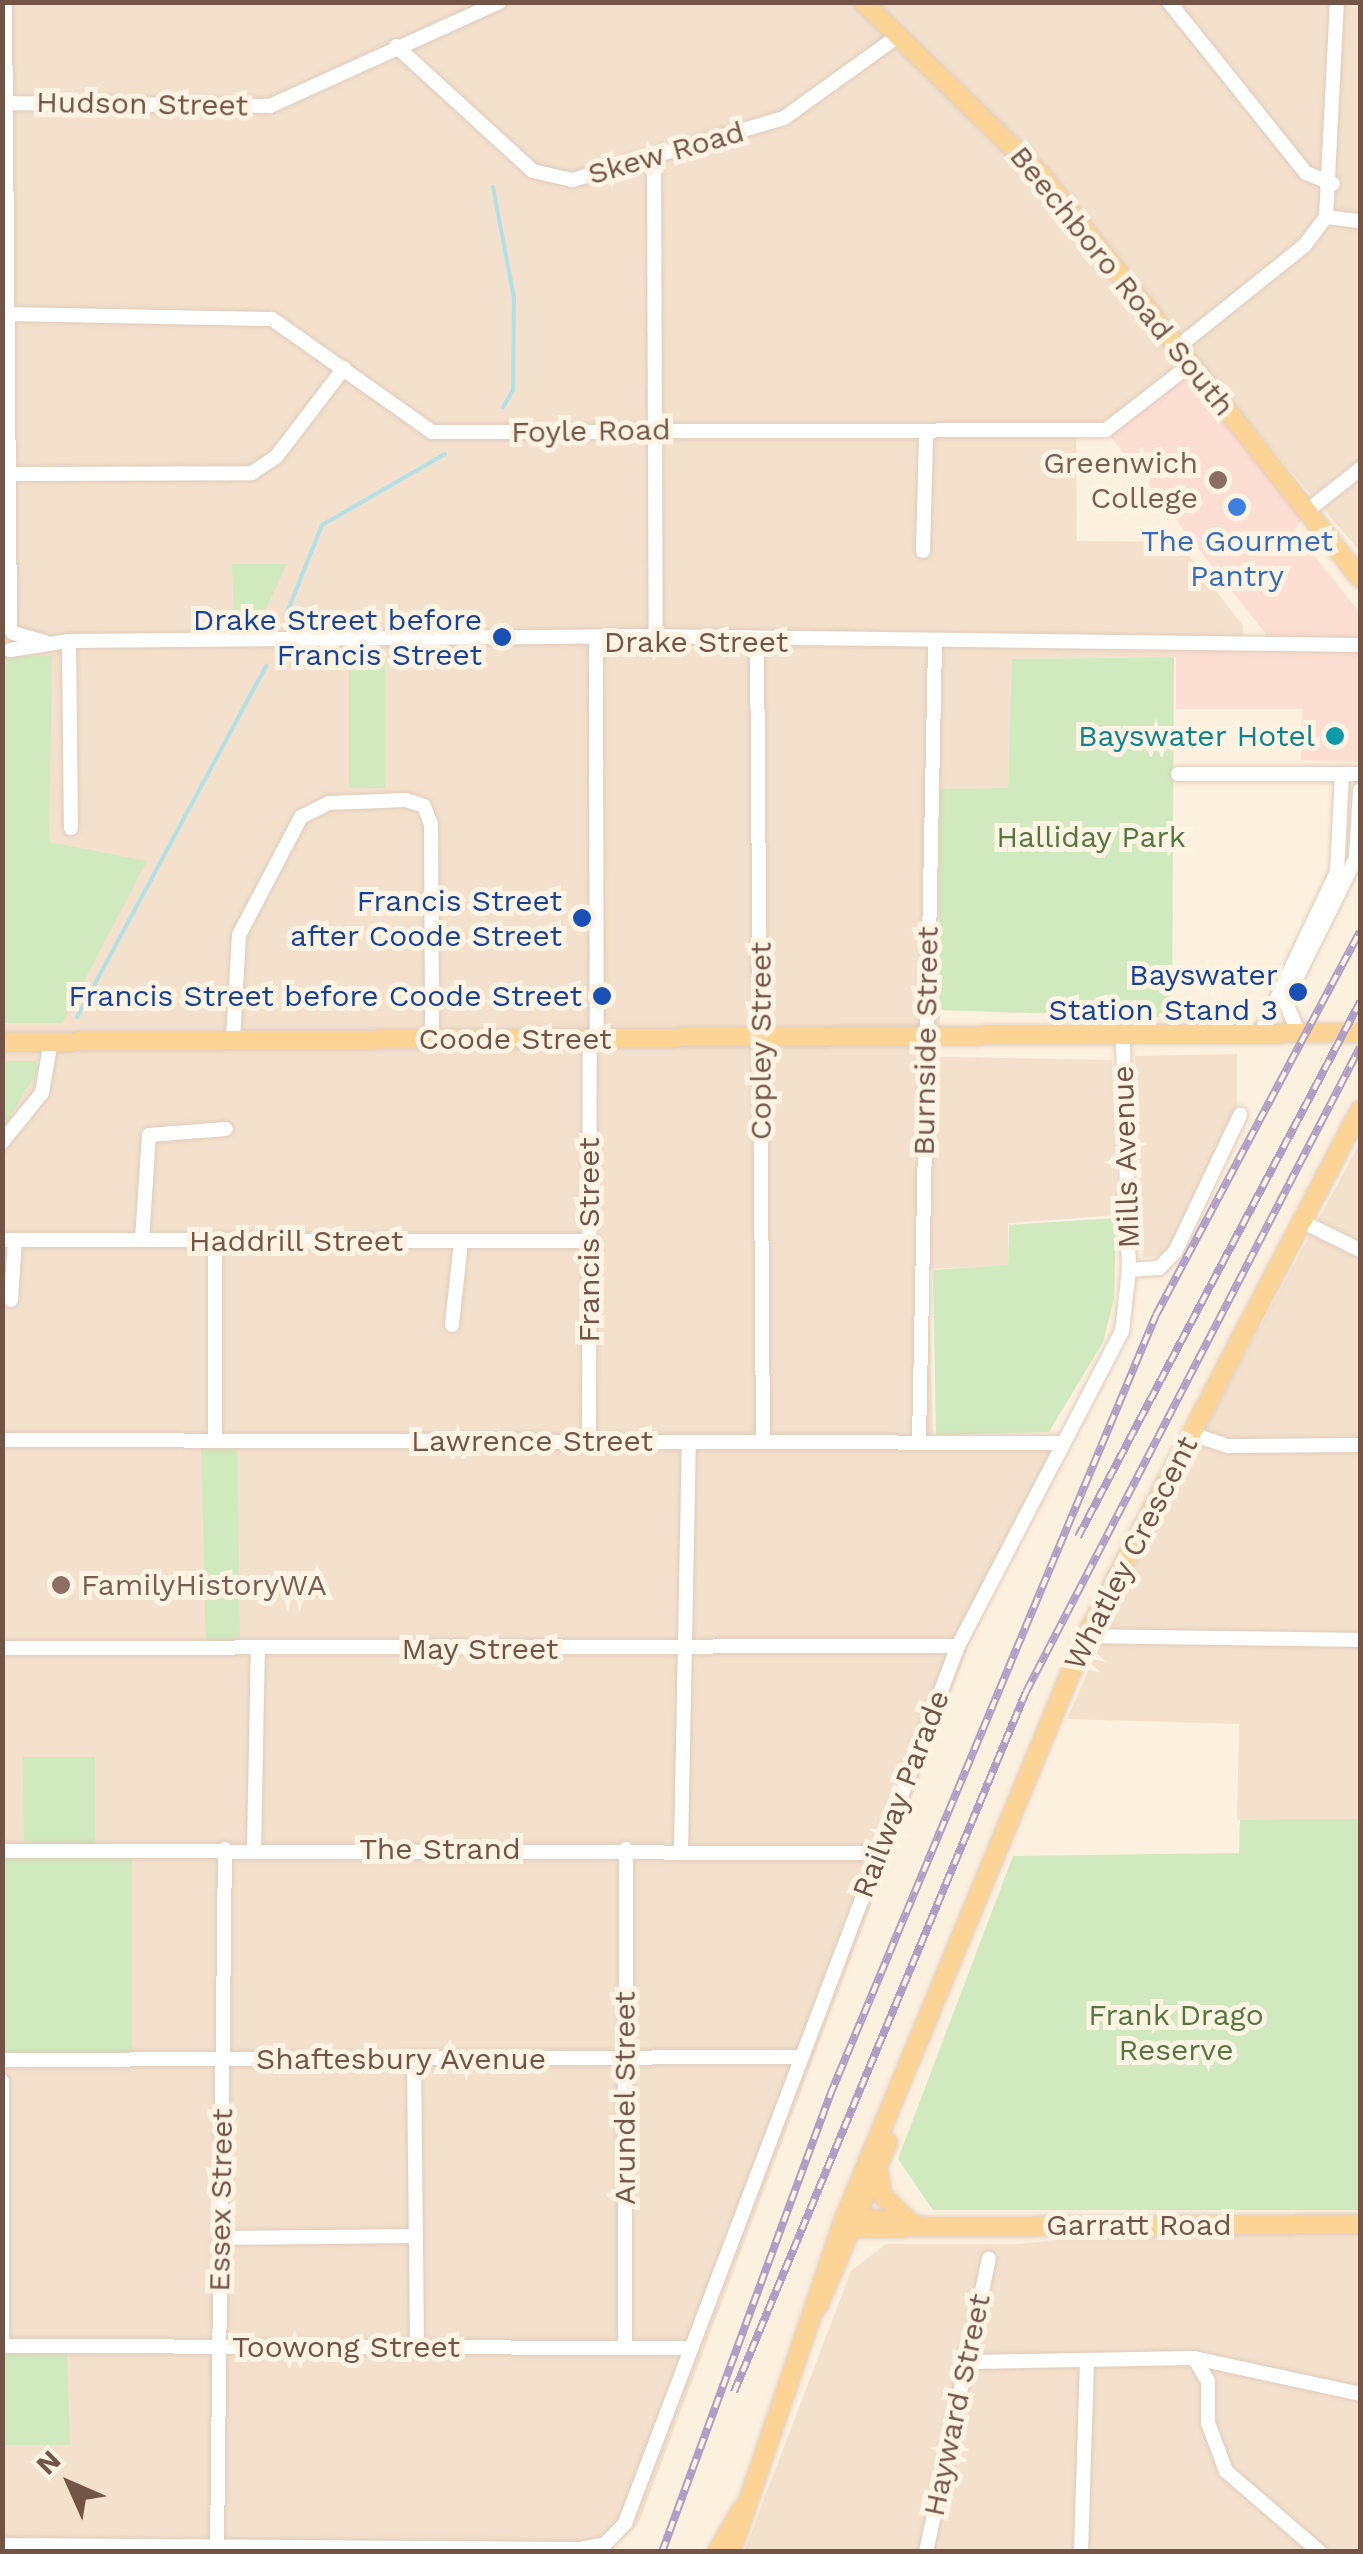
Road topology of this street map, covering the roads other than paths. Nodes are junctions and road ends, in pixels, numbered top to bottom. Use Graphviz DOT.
graph roads {
  1 [pos="5,2"];
  2 [pos="500,2"];
  3 [pos="863,2"];
  4 [pos="1169,2"];
  5 [pos="1337,2"];
  6 [pos="898,36"];
  7 [pos="396,46"];
  8 [pos="4,103"];
  9 [pos="654,158"];
  10 [pos="1333,184"];
  11 [pos="1326,217"];
  12 [pos="1360,221"];
  13 [pos="4,314"];
  14 [pos="1179,346"];
  15 [pos="1191,364"];
  16 [pos="344,368"];
  17 [pos="653,429"];
  18 [pos="926,434"];
  19 [pos="1360,469"];
  20 [pos="5,474"];
  21 [pos="1308,511"];
  22 [pos="924,551"];
  23 [pos="1360,578"];
  24 [pos="3,598"];
  25 [pos="8,629"];
  26 [pos="656,636"];
  27 [pos="68,641"];
  28 [pos="757,641"];
  29 [pos="1356,641"];
  30 [pos="45,642"];
  31 [pos="596,642"];
  32 [pos="935,642"];
  33 [pos="6,652"];
  34 [pos="1178,774"];
  35 [pos="1342,774"];
  36 [pos="1360,774"];
  37 [pos="1360,790"];
  38 [pos="72,828"];
  39 [pos="1261,1032"];
  40 [pos="1360,1033"];
  41 [pos="1298,1034"];
  42 [pos="1027,1038"];
  43 [pos="1169,1038"];
  44 [pos="1232,1038"];
  45 [pos="233,1039"];
  46 [pos="432,1039"];
  47 [pos="593,1039"];
  48 [pos="763,1039"];
  49 [pos="927,1039"];
  50 [pos="51,1041"];
  51 [pos="2,1042"];
  52 [pos="1360,1043"];
  53 [pos="1123,1044"];
  54 [pos="1360,1110"];
  55 [pos="1240,1115"];
  56 [pos="226,1129"];
  57 [pos="2,1142"];
  58 [pos="1302,1221"];
  59 [pos="9,1240"];
  60 [pos="142,1240"];
  61 [pos="215,1240"];
  62 [pos="589,1240"];
  63 [pos="461,1241"];
  64 [pos="1360,1250"];
  65 [pos="1130,1270"];
  66 [pos="11,1300"];
  67 [pos="452,1325"];
  68 [pos="1191,1434"];
  69 [pos="215,1439"];
  70 [pos="2,1440"];
  71 [pos="589,1440"];
  72 [pos="689,1442"];
  73 [pos="763,1442"];
  74 [pos="919,1442"];
  75 [pos="1061,1444"];
  76 [pos="1360,1445"];
  77 [pos="1086,1636"];
  78 [pos="1360,1640"];
  79 [pos="958,1646"];
  80 [pos="2,1648"];
  81 [pos="258,1648"];
  82 [pos="681,1649"];
  83 [pos="225,1849"];
  84 [pos="254,1849"];
  85 [pos="626,1849"];
  86 [pos="681,1850"];
  87 [pos="2,1851"];
  88 [pos="878,1852"];
  89 [pos="934,2010"];
  90 [pos="800,2057"];
  91 [pos="414,2058"];
  92 [pos="626,2058"];
  93 [pos="224,2059"];
  94 [pos="2,2060"];
  95 [pos="2,2081"];
  96 [pos="880,2164"];
  97 [pos="851,2222"];
  98 [pos="913,2222"];
  99 [pos="1360,2224"];
  100 [pos="4,2236"];
  101 [pos="413,2236"];
  102 [pos="221,2238"];
  103 [pos="989,2259"];
  104 [pos="2,2343"];
  105 [pos="220,2347"];
  106 [pos="417,2347"];
  107 [pos="625,2348"];
  108 [pos="690,2348"];
  109 [pos="1194,2358"];
  110 [pos="968,2362"];
  111 [pos="1087,2362"];
  112 [pos="1360,2394"];
  113 [pos="742,2508"];
  114 [pos="2,2545"];
  115 [pos="217,2548"];
  116 [pos="717,2552"];
  117 [pos="731,2552"];
  118 [pos="926,2552"];
  119 [pos="1081,2552"];
  120 [pos="1320,2552"];
  1 -- 8 [label="street"];
  2 -- 7 [label="street, Hudson Street"];
  3 -- 6 [label="main road, Beechboro Road South"];
  4 -- 10 [label="street"];
  5 -- 10 [label="street"];
  6 -- 9 [label="street, Skew Road"];
  6 -- 14 [label="main road, Beechboro Road South"];
  7 -- 8 [label="street, Hudson Street"];
  7 -- 9 [label="street, Skew Road"];
  8 -- 13 [label="street"];
  9 -- 17 [label="street"];
  10 -- 11 [label="street"];
  11 -- 12 [label="street"];
  11 -- 14 [label="street"];
  13 -- 16 [label="street, Foyle Road"];
  13 -- 20 [label="street"];
  14 -- 15 [label="main road, Beechboro Road South"];
  15 -- 18 [label="street, Foyle Road"];
  15 -- 21 [label="main road, Beechboro Road South"];
  16 -- 17 [label="street, Foyle Road"];
  16 -- 20 [label="street"];
  17 -- 18 [label="street, Foyle Road"];
  17 -- 26 [label="street"];
  18 -- 22 [label="street"];
  19 -- 21 [label="street"];
  20 -- 24 [label="street"];
  21 -- 23 [label="main road, Beechboro Road South"];
  24 -- 25 [label="street"];
  25 -- 30 [label="street, Drake Street"];
  25 -- 33 [label="street, Drake Street"];
  26 -- 28 [label="street, Drake Street"];
  26 -- 31 [label="street, Drake Street"];
  27 -- 30 [label="street, Drake Street"];
  27 -- 31 [label="street, Drake Street"];
  27 -- 38 [label="street"];
  28 -- 32 [label="street, Drake Street"];
  28 -- 48 [label="street, Copley Street"];
  29 -- 32 [label="street, Drake Street"];
  30 -- 33 [label="street, Drake Street"];
  31 -- 47 [label="street, Francis Street"];
  32 -- 49 [label="street, Burnside Street"];
  34 -- 35 [label="street"];
  35 -- 36 [label="street"];
  35 -- 39 [label="street"];
  37 -- 41 [label="street"];
  39 -- 41 [label="main road, Coode Street"];
  39 -- 44 [label="main road, Coode Street"];
  40 -- 41 [label="main road, Coode Street"];
  42 -- 43 [label="main road, Coode Street"];
  42 -- 49 [label="main road, Coode Street"];
  42 -- 53 [label="main road, Coode Street"];
  43 -- 44 [label="main road, Coode Street"];
  43 -- 53 [label="main road, Coode Street"];
  44 -- 52 [label="main road, Coode Street"];
  45 -- 46 [label="main road, Coode Street"];
  45 -- 46 [label="street"];
  45 -- 50 [label="main road, Coode Street"];
  46 -- 47 [label="main road, Coode Street"];
  47 -- 48 [label="main road, Coode Street"];
  47 -- 62 [label="street, Francis Street"];
  48 -- 49 [label="main road, Coode Street"];
  48 -- 73 [label="street, Copley Street"];
  49 -- 74 [label="street, Burnside Street"];
  50 -- 51 [label="main road, Coode Street"];
  50 -- 57 [label="street"];
  53 -- 65 [label="street, Mills Avenue"];
  54 -- 58 [label="main road, Whatley Crescent"];
  55 -- 65 [label="street"];
  56 -- 60 [label="street"];
  58 -- 64 [label="street"];
  58 -- 68 [label="main road, Whatley Crescent"];
  59 -- 60 [label="street, Haddrill Street"];
  59 -- 66 [label="street"];
  60 -- 61 [label="street, Haddrill Street"];
  61 -- 63 [label="street, Haddrill Street"];
  61 -- 69 [label="street"];
  62 -- 63 [label="street, Haddrill Street"];
  62 -- 71 [label="street, Francis Street"];
  63 -- 67 [label="street"];
  65 -- 75 [label="street, Railway Parade"];
  68 -- 76 [label="street"];
  68 -- 77 [label="main road, Whatley Crescent"];
  69 -- 70 [label="street, Lawrence Street"];
  69 -- 71 [label="street, Lawrence Street"];
  71 -- 72 [label="street, Lawrence Street"];
  72 -- 73 [label="street, Lawrence Street"];
  72 -- 82 [label="street"];
  73 -- 74 [label="street, Lawrence Street"];
  74 -- 75 [label="street, Lawrence Street"];
  75 -- 79 [label="street, Railway Parade"];
  77 -- 78 [label="street"];
  77 -- 89 [label="main road, Whatley Crescent"];
  79 -- 82 [label="street, May Street"];
  79 -- 88 [label="street, Railway Parade"];
  80 -- 81 [label="street, May Street"];
  81 -- 82 [label="street, May Street"];
  81 -- 84 [label="street"];
  82 -- 86 [label="street"];
  83 -- 84 [label="street, The Strand"];
  83 -- 87 [label="street, The Strand"];
  83 -- 93 [label="street, Essex Street"];
  84 -- 85 [label="street, The Strand"];
  85 -- 86 [label="street, The Strand"];
  85 -- 92 [label="street, Arundel Street"];
  86 -- 88 [label="street, The Strand"];
  88 -- 90 [label="street, Railway Parade"];
  89 -- 96 [label="main road, Whatley Crescent"];
  89 -- 97 [label="main road, Whatley Crescent"];
  90 -- 92 [label="street, Shaftesbury Avenue"];
  90 -- 108 [label="street, Railway Parade"];
  91 -- 92 [label="street, Shaftesbury Avenue"];
  91 -- 93 [label="street, Shaftesbury Avenue"];
  91 -- 101 [label="street"];
  92 -- 107 [label="street, Arundel Street"];
  93 -- 94 [label="street, Shaftesbury Avenue"];
  93 -- 102 [label="street, Essex Street"];
  95 -- 100 [label="street"];
  96 -- 97 [label="main road, Whatley Crescent"];
  96 -- 98 [label="main road"];
  97 -- 98 [label="main road, Garratt Road"];
  97 -- 113 [label="main road, Whatley Crescent"];
  98 -- 99 [label="main road, Garratt Road"];
  100 -- 104 [label="street"];
  101 -- 102 [label="street"];
  101 -- 106 [label="street"];
  102 -- 105 [label="street, Essex Street"];
  103 -- 110 [label="street, Hayward Street"];
  104 -- 105 [label="street, Toowong Street"];
  105 -- 106 [label="street, Toowong Street"];
  105 -- 115 [label="street, Essex Street"];
  106 -- 107 [label="street, Toowong Street"];
  107 -- 108 [label="street, Toowong Street"];
  108 -- 115 [label="street, Railway Parade"];
  109 -- 111 [label="street"];
  109 -- 112 [label="street"];
  109 -- 120 [label="street"];
  110 -- 111 [label="street"];
  110 -- 118 [label="street, Hayward Street"];
  111 -- 119 [label="street"];
  113 -- 116 [label="main road, Whatley Crescent"];
  113 -- 117 [label="main road, Whatley Crescent"];
  114 -- 115 [label="street"];
}
